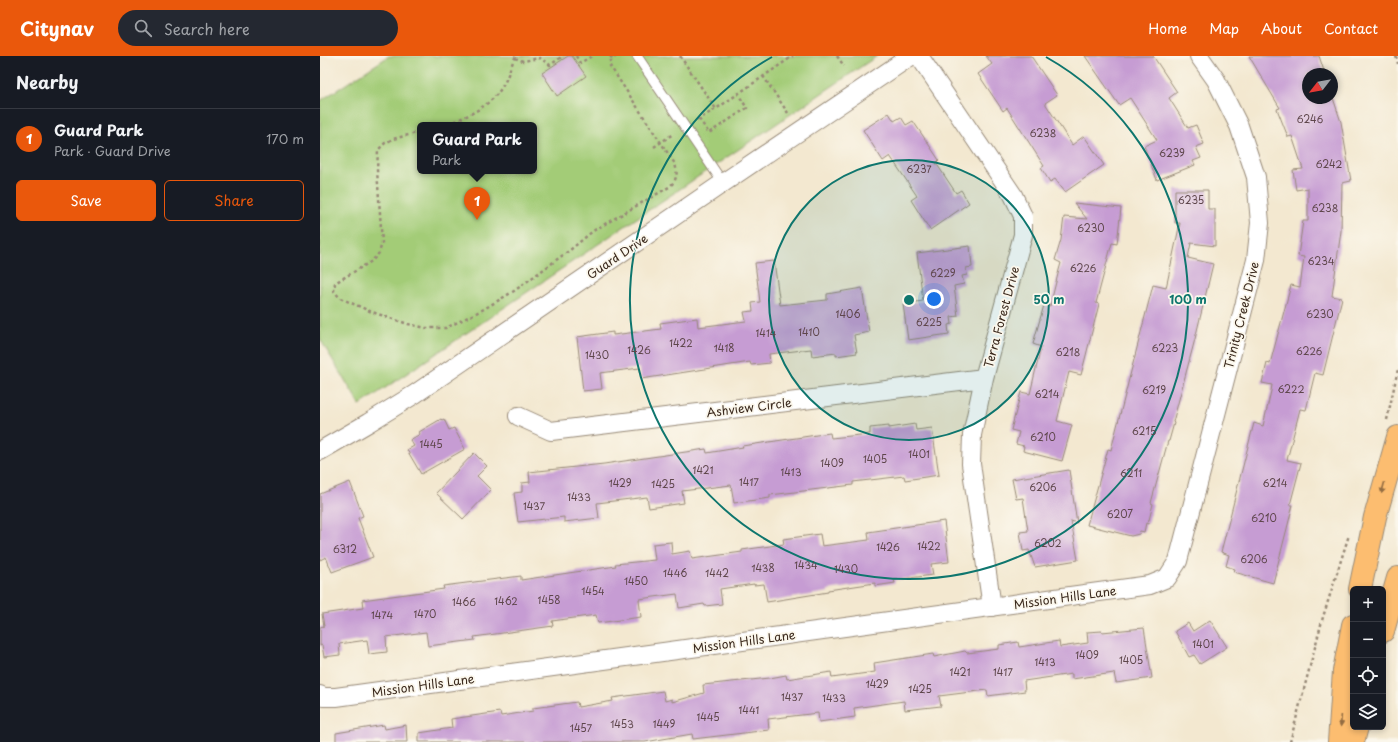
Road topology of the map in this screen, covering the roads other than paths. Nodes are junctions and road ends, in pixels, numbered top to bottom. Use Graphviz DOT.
graph roads {
  1 [pos="637,56"];
  2 [pos="911,56"];
  3 [pos="919,56"];
  4 [pos="1199,56"];
  5 [pos="723,183"];
  6 [pos="984,378"];
  7 [pos="518,416"];
  8 [pos="1398,437"];
  9 [pos="320,451"];
  10 [pos="1167,578"];
  11 [pos="1398,578"];
  12 [pos="1361,586"];
  13 [pos="992,607"];
  14 [pos="1386,622"];
  15 [pos="1350,640"];
  16 [pos="320,695"];
  17 [pos="1356,730"];
  18 [pos="1339,742"];
  19 [pos="1353,742"];
  1 -- 5 [label="lane"];
  2 -- 5 [label="street, Guard Drive"];
  3 -- 6 [label="street, Terra Forest Drive"];
  4 -- 10 [label="street, Trinity Creek Drive"];
  5 -- 9 [label="street, Guard Drive"];
  6 -- 7 [label="street, Ashview Circle"];
  6 -- 13 [label="street, Terra Forest Drive"];
  8 -- 12 [label="highway, one-way"];
  10 -- 13 [label="street, Mission Hills Lane"];
  11 -- 14 [label="highway"];
  13 -- 16 [label="street, Mission Hills Lane"];
  15 -- 18 [label="highway, one-way"];
  17 -- 19 [label="highway"];
}
